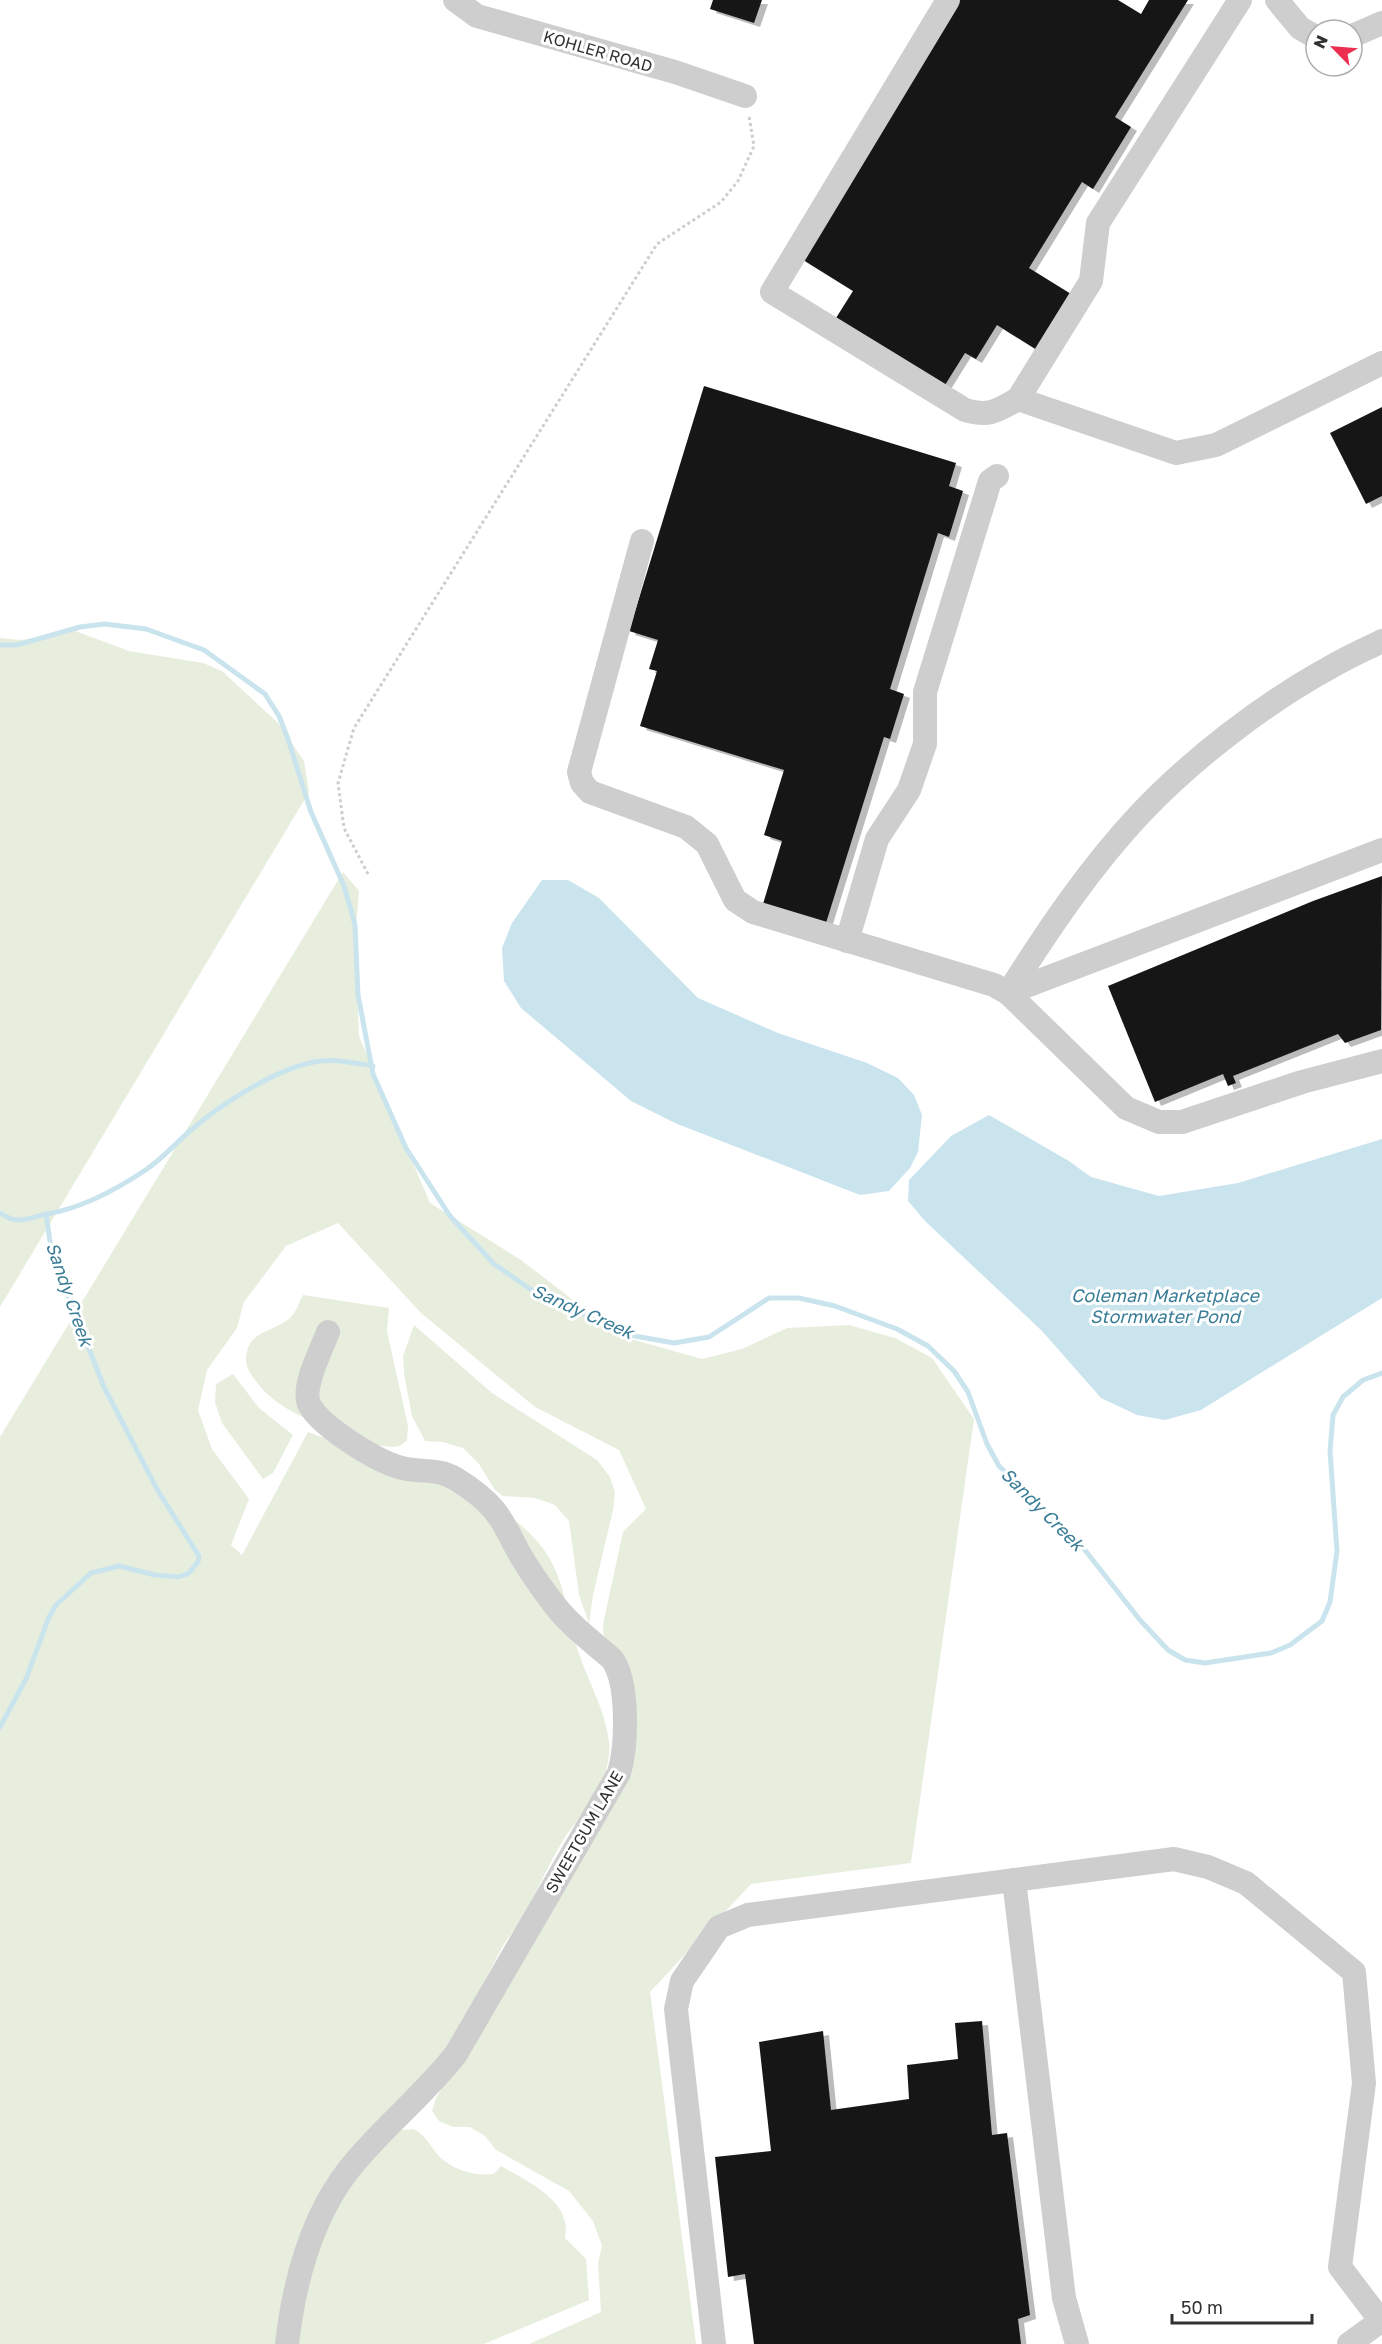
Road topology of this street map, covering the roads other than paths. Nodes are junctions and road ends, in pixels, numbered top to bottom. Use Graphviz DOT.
graph roads {
  1 [pos="455,0"];
  2 [pos="948,0"];
  3 [pos="1240,0"];
  4 [pos="1277,0"];
  5 [pos="1382,23"];
  6 [pos="1304,30"];
  7 [pos="1364,31"];
  8 [pos="745,96"];
  9 [pos="1382,363"];
  10 [pos="1018,399"];
  11 [pos="997,476"];
  12 [pos="642,541"];
  13 [pos="1382,641"];
  14 [pos="1382,850"];
  15 [pos="847,940"];
  16 [pos="1008,993"];
  17 [pos="1382,1061"];
  18 [pos="328,1332"];
  19 [pos="1014,1880"];
  20 [pos="1381,2321"];
  21 [pos="287,2344"];
  22 [pos="714,2344"];
  23 [pos="1077,2344"];
  24 [pos="1349,2344"];
  1 -- 8 [label="street, KOHLER ROAD"];
  2 -- 10 [label="street"];
  3 -- 10 [label="street"];
  4 -- 6 [label="street"];
  5 -- 7 [label="street"];
  9 -- 10 [label="street"];
  11 -- 15 [label="street"];
  12 -- 15 [label="street"];
  13 -- 16 [label="street"];
  14 -- 16 [label="street"];
  15 -- 16 [label="street"];
  16 -- 17 [label="street"];
  18 -- 21 [label="street, SWEETGUM LANE"];
  19 -- 20 [label="street"];
  19 -- 22 [label="street"];
  19 -- 23 [label="street"];
  20 -- 24 [label="street"];
}
